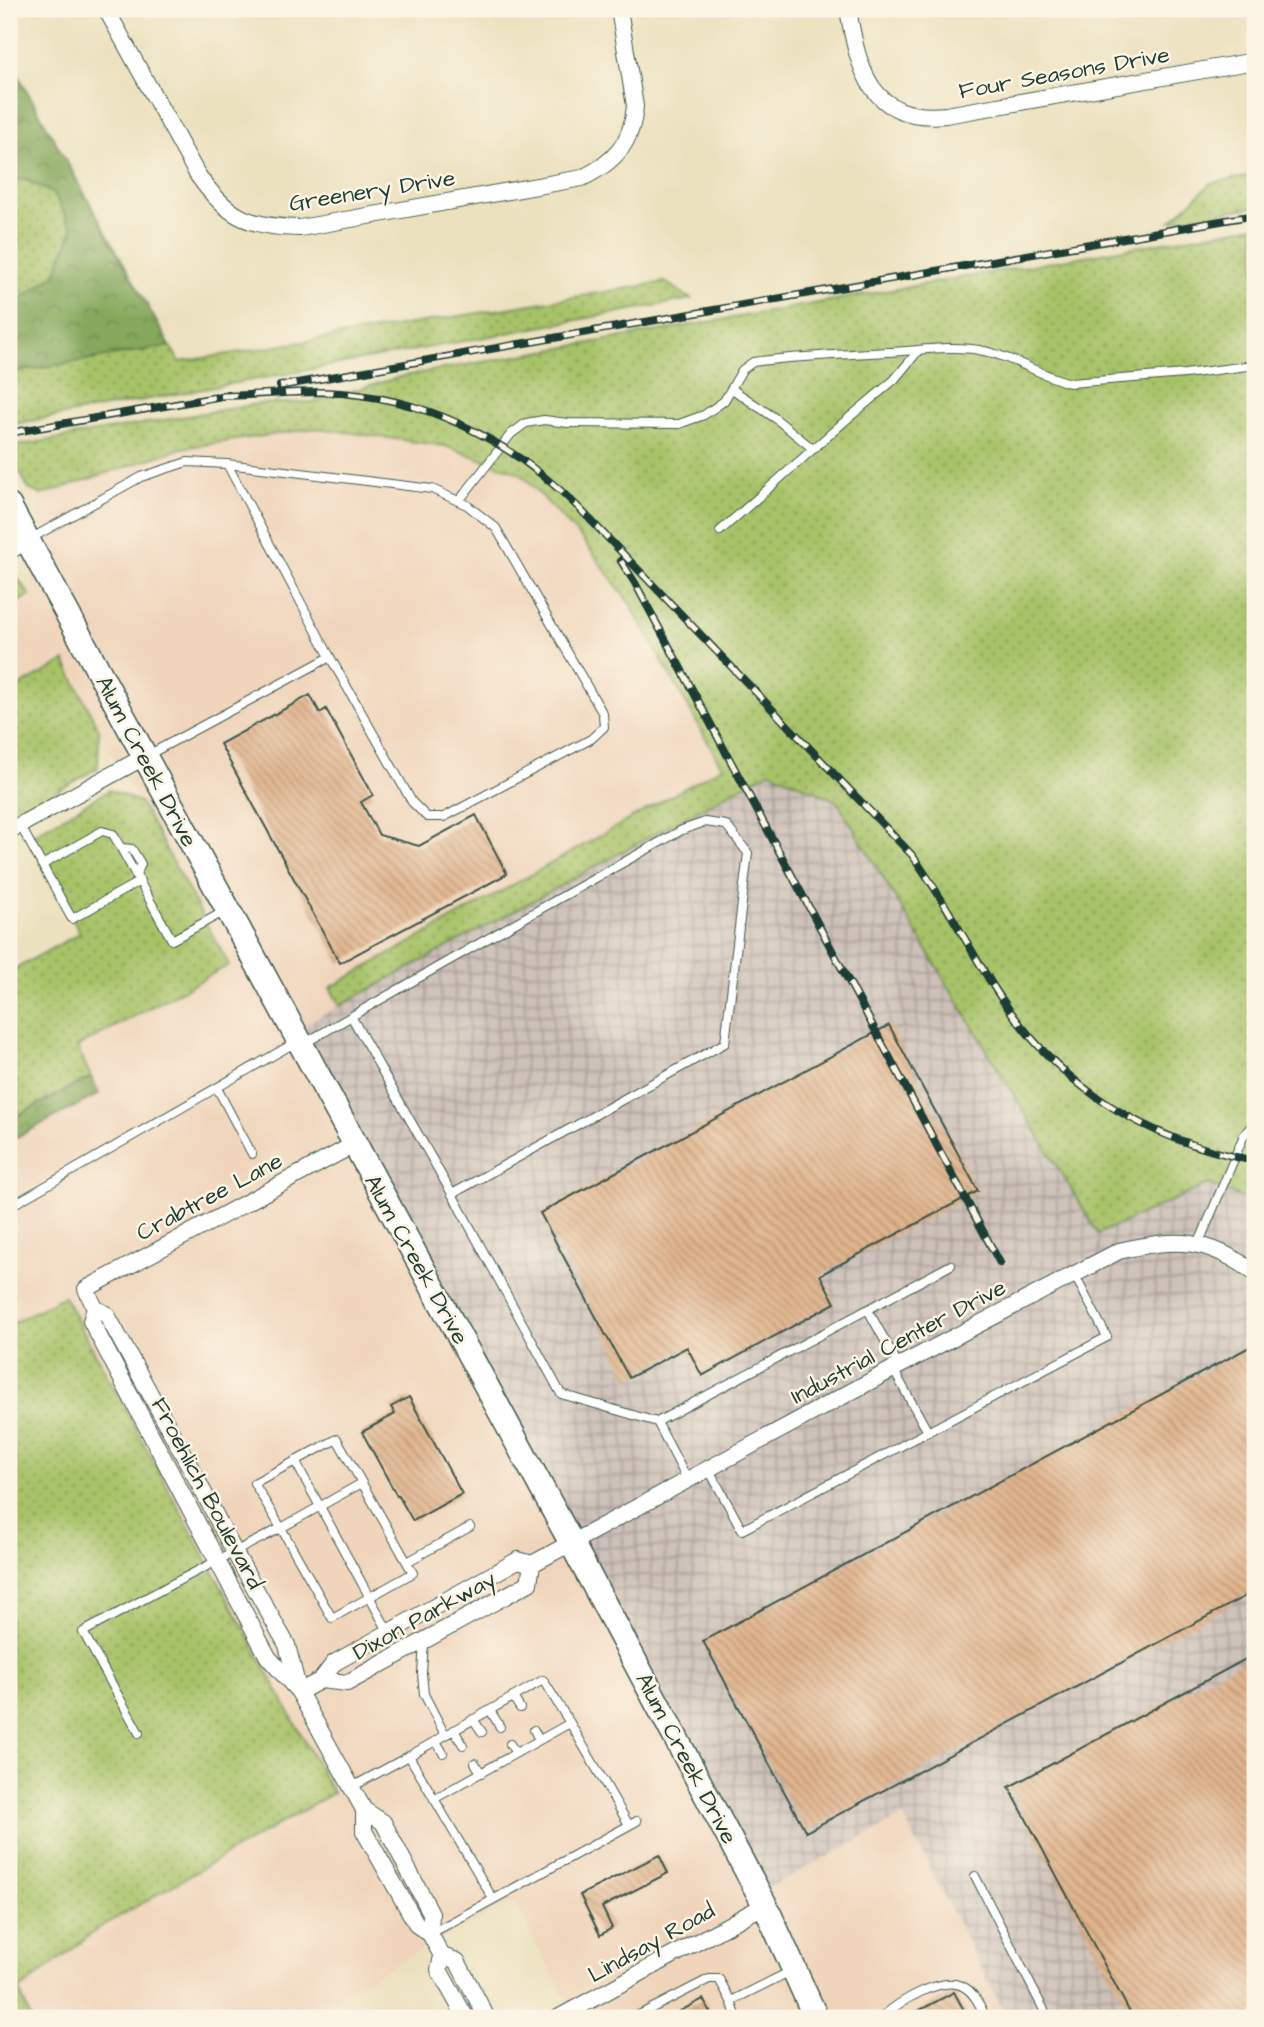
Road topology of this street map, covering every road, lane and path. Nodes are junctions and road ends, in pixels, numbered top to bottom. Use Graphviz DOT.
graph roads {
  1 [pos="106,9"];
  2 [pos="619,9"];
  3 [pos="848,9"];
  4 [pos="1255,61"];
  5 [pos="919,350"];
  6 [pos="1255,365"];
  7 [pos="732,389"];
  8 [pos="813,449"];
  9 [pos="227,464"];
  10 [pos="459,501"];
  11 [pos="9,506"];
  12 [pos="720,531"];
  13 [pos="18,546"];
  14 [pos="330,657"];
  15 [pos="144,757"];
  16 [pos="14,828"];
  17 [pos="42,865"];
  18 [pos="138,878"];
  19 [pos="227,909"];
  20 [pos="351,1016"];
  21 [pos="300,1043"];
  22 [pos="217,1088"];
  23 [pos="1255,1122"];
  24 [pos="355,1144"];
  25 [pos="251,1154"];
  26 [pos="452,1194"];
  27 [pos="9,1207"];
  28 [pos="1198,1245"];
  29 [pos="951,1265"];
  30 [pos="1255,1273"];
  31 [pos="1073,1274"];
  32 [pos="86,1289"];
  33 [pos="95,1308"];
  34 [pos="868,1310"];
  35 [pos="896,1368"];
  36 [pos="657,1422"];
  37 [pos="928,1432"];
  38 [pos="295,1461"];
  39 [pos="708,1468"];
  40 [pos="687,1479"];
  41 [pos="362,1483"];
  42 [pos="319,1506"];
  43 [pos="470,1527"];
  44 [pos="281,1528"];
  45 [pos="571,1542"];
  46 [pos="235,1553"];
  47 [pos="218,1561"];
  48 [pos="407,1562"];
  49 [pos="532,1564"];
  50 [pos="369,1598"];
  51 [pos="388,1631"];
  52 [pos="424,1641"];
  53 [pos="321,1680"];
  54 [pos="299,1692"];
  55 [pos="513,1697"];
  56 [pos="520,1708"];
  57 [pos="490,1710"];
  58 [pos="473,1719"];
  59 [pos="570,1723"];
  60 [pos="500,1727"];
  61 [pos="454,1730"];
  62 [pos="534,1730"];
  63 [pos="139,1732"];
  64 [pos="482,1732"];
  65 [pos="445,1735"];
  66 [pos="539,1740"];
  67 [pos="436,1741"];
  68 [pos="510,1744"];
  69 [pos="463,1745"];
  70 [pos="443,1753"];
  71 [pos="516,1753"];
  72 [pos="409,1756"];
  73 [pos="475,1763"];
  74 [pos="481,1773"];
  75 [pos="352,1787"];
  76 [pos="434,1799"];
  77 [pos="975,1877"];
  78 [pos="493,1899"];
  79 [pos="765,1905"];
  80 [pos="430,1934"];
  81 [pos="442,1956"];
  82 [pos="794,1970"];
  83 [pos="731,2001"];
  84 [pos="809,2011"];
  85 [pos="466,2018"];
  86 [pos="487,2018"];
  87 [pos="558,2018"];
  88 [pos="634,2018"];
  89 [pos="737,2018"];
  90 [pos="881,2018"];
  91 [pos="986,2018"];
  92 [pos="1048,2018"];
  1 -- 2 [label="street, Greenery Drive"];
  3 -- 4 [label="street, Four Seasons Drive"];
  5 -- 6 [label="lane"];
  5 -- 7 [label="lane"];
  5 -- 8 [label="lane"];
  7 -- 8 [label="lane"];
  7 -- 10 [label="lane"];
  8 -- 12 [label="lane"];
  9 -- 10 [label="lane"];
  9 -- 13 [label="lane"];
  9 -- 14 [label="lane"];
  10 -- 14 [label="lane"];
  11 -- 13 [label="main road, Alum Creek Drive"];
  13 -- 15 [label="main road, Alum Creek Drive"];
  14 -- 15 [label="lane"];
  15 -- 16 [label="street"];
  15 -- 19 [label="main road, Alum Creek Drive"];
  16 -- 17 [label="lane"];
  17 -- 18 [label="lane"];
  17 -- 18 [label="lane"];
  18 -- 19 [label="lane"];
  19 -- 21 [label="main road, Alum Creek Drive"];
  20 -- 21 [label="lane"];
  20 -- 26 [label="lane"];
  20 -- 26 [label="lane"];
  21 -- 22 [label="lane"];
  21 -- 24 [label="main road, Alum Creek Drive"];
  22 -- 25 [label="lane"];
  22 -- 27 [label="lane"];
  23 -- 28 [label="lane"];
  24 -- 32 [label="street, Crabtree Lane"];
  24 -- 45 [label="main road, Alum Creek Drive"];
  26 -- 36 [label="lane"];
  28 -- 30 [label="street, Industrial Center Drive"];
  28 -- 31 [label="street, Industrial Center Drive"];
  29 -- 34 [label="lane"];
  31 -- 35 [label="street, Industrial Center Drive"];
  31 -- 37 [label="lane"];
  32 -- 33 [label="street, Froehlich Boulevard"];
  33 -- 46 [label="street, Froehlich Boulevard"];
  33 -- 47 [label="street, Froehlich Boulevard"];
  34 -- 35 [label="lane"];
  34 -- 36 [label="lane"];
  35 -- 37 [label="lane"];
  35 -- 39 [label="street, Industrial Center Drive"];
  36 -- 40 [label="lane"];
  37 -- 39 [label="lane"];
  38 -- 41 [label="lane"];
  38 -- 42 [label="lane"];
  38 -- 44 [label="lane"];
  39 -- 40 [label="street, Industrial Center Drive"];
  40 -- 45 [label="street, Industrial Center Drive"];
  41 -- 42 [label="lane"];
  41 -- 48 [label="lane"];
  42 -- 44 [label="lane"];
  42 -- 50 [label="lane"];
  43 -- 48 [label="lane"];
  44 -- 46 [label="lane"];
  44 -- 50 [label="lane"];
  45 -- 49 [label="street, Dixon Parkway"];
  45 -- 79 [label="main road, Alum Creek Drive"];
  46 -- 47 [label="lane"];
  46 -- 54 [label="street, Froehlich Boulevard"];
  47 -- 54 [label="street, Froehlich Boulevard"];
  47 -- 63 [label="lane"];
  48 -- 50 [label="lane"];
  49 -- 51 [label="street, Dixon Parkway"];
  49 -- 52 [label="street, Dixon Parkway"];
  50 -- 51 [label="lane"];
  51 -- 53 [label="street, Dixon Parkway"];
  52 -- 53 [label="street, Dixon Parkway"];
  52 -- 65 [label="lane"];
  53 -- 54 [label="street, Dixon Parkway"];
  54 -- 75 [label="street, Froehlich Boulevard"];
  55 -- 56 [label="lane"];
  55 -- 57 [label="lane"];
  55 -- 59 [label="lane"];
  57 -- 58 [label="lane"];
  57 -- 60 [label="lane"];
  58 -- 61 [label="lane"];
  58 -- 64 [label="lane"];
  59 -- 66 [label="lane"];
  59 -- 78 [label="lane"];
  61 -- 65 [label="lane"];
  61 -- 69 [label="lane"];
  62 -- 66 [label="lane"];
  65 -- 67 [label="lane"];
  66 -- 71 [label="lane"];
  67 -- 70 [label="lane"];
  67 -- 72 [label="lane"];
  68 -- 71 [label="lane"];
  71 -- 74 [label="lane"];
  72 -- 75 [label="lane"];
  72 -- 76 [label="lane"];
  73 -- 74 [label="lane"];
  74 -- 76 [label="lane"];
  75 -- 80 [label="street, Froehlich Boulevard"];
  76 -- 78 [label="lane"];
  77 -- 92 [label="lane"];
  78 -- 80 [label="lane"];
  79 -- 82 [label="main road, Alum Creek Drive"];
  79 -- 87 [label="street, Lindsay Road"];
  80 -- 81 [label="street, Froehlich Boulevard"];
  81 -- 85 [label="street, Froehlich Boulevard"];
  81 -- 86 [label="street, Froehlich Boulevard"];
  82 -- 83 [label="lane"];
  82 -- 84 [label="main road, Alum Creek Drive"];
  83 -- 88 [label="lane"];
  83 -- 89 [label="lane"];
  90 -- 91 [label="lane"];
}
